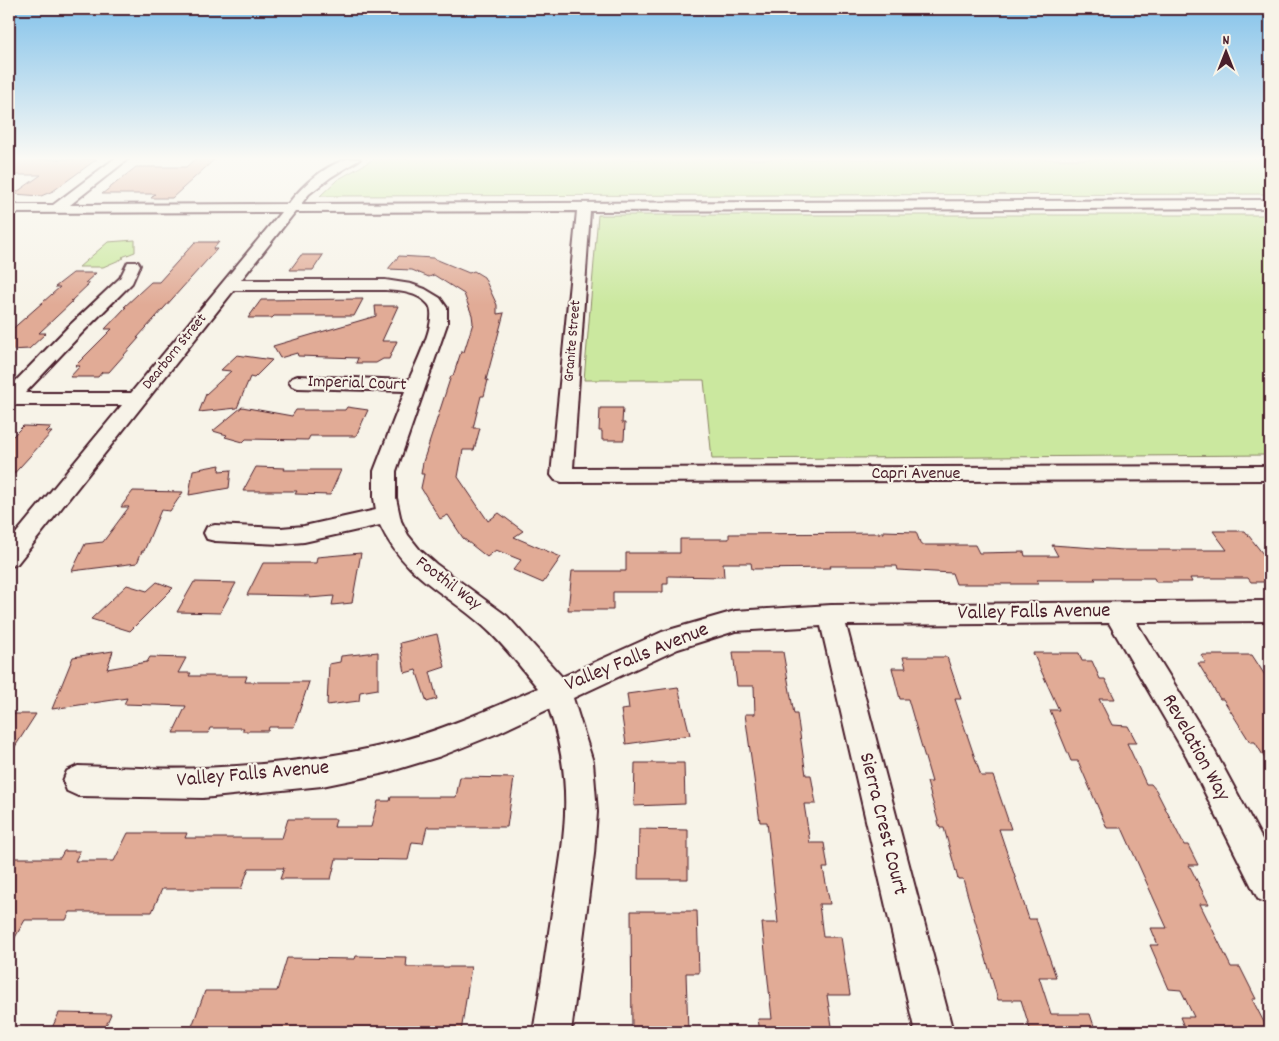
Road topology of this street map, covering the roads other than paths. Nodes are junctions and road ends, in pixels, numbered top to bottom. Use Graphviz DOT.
graph roads {
  1 [pos="584,207"];
  2 [pos="56,208"];
  3 [pos="291,208"];
  4 [pos="414,208"];
  5 [pos="9,209"];
  6 [pos="133,265"];
  7 [pos="228,285"];
  8 [pos="298,382"];
  9 [pos="416,386"];
  10 [pos="9,399"];
  11 [pos="137,399"];
  12 [pos="1270,473"];
  13 [pos="562,475"];
  14 [pos="388,515"];
  15 [pos="215,533"];
  16 [pos="9,558"];
  17 [pos="1270,611"];
  18 [pos="1116,612"];
  19 [pos="831,615"];
  20 [pos="556,691"];
  21 [pos="78,781"];
  22 [pos="1270,887"];
  23 [pos="552,1032"];
  24 [pos="934,1032"];
  1 -- 13 [label="street, Granite Street"];
  2 -- 3 [label="street"];
  2 -- 5 [label="street"];
  3 -- 4 [label="street"];
  3 -- 7 [label="street, Dearborn Street"];
  6 -- 10 [label="street"];
  7 -- 9 [label="street, Foothil Way"];
  7 -- 11 [label="street, Dearborn Street"];
  8 -- 9 [label="street, Imperial Court"];
  9 -- 14 [label="street, Foothil Way"];
  10 -- 11 [label="street"];
  11 -- 16 [label="street, Dearborn Street"];
  12 -- 13 [label="street, Capri Avenue"];
  14 -- 15 [label="street"];
  14 -- 20 [label="street, Foothil Way"];
  17 -- 18 [label="street, Valley Falls Avenue"];
  18 -- 19 [label="street, Valley Falls Avenue"];
  18 -- 22 [label="street, Revelation Way"];
  19 -- 20 [label="street, Valley Falls Avenue"];
  19 -- 24 [label="street, Sierra Crest Court"];
  20 -- 21 [label="street, Valley Falls Avenue"];
  20 -- 23 [label="street, Foothil Way"];
}
